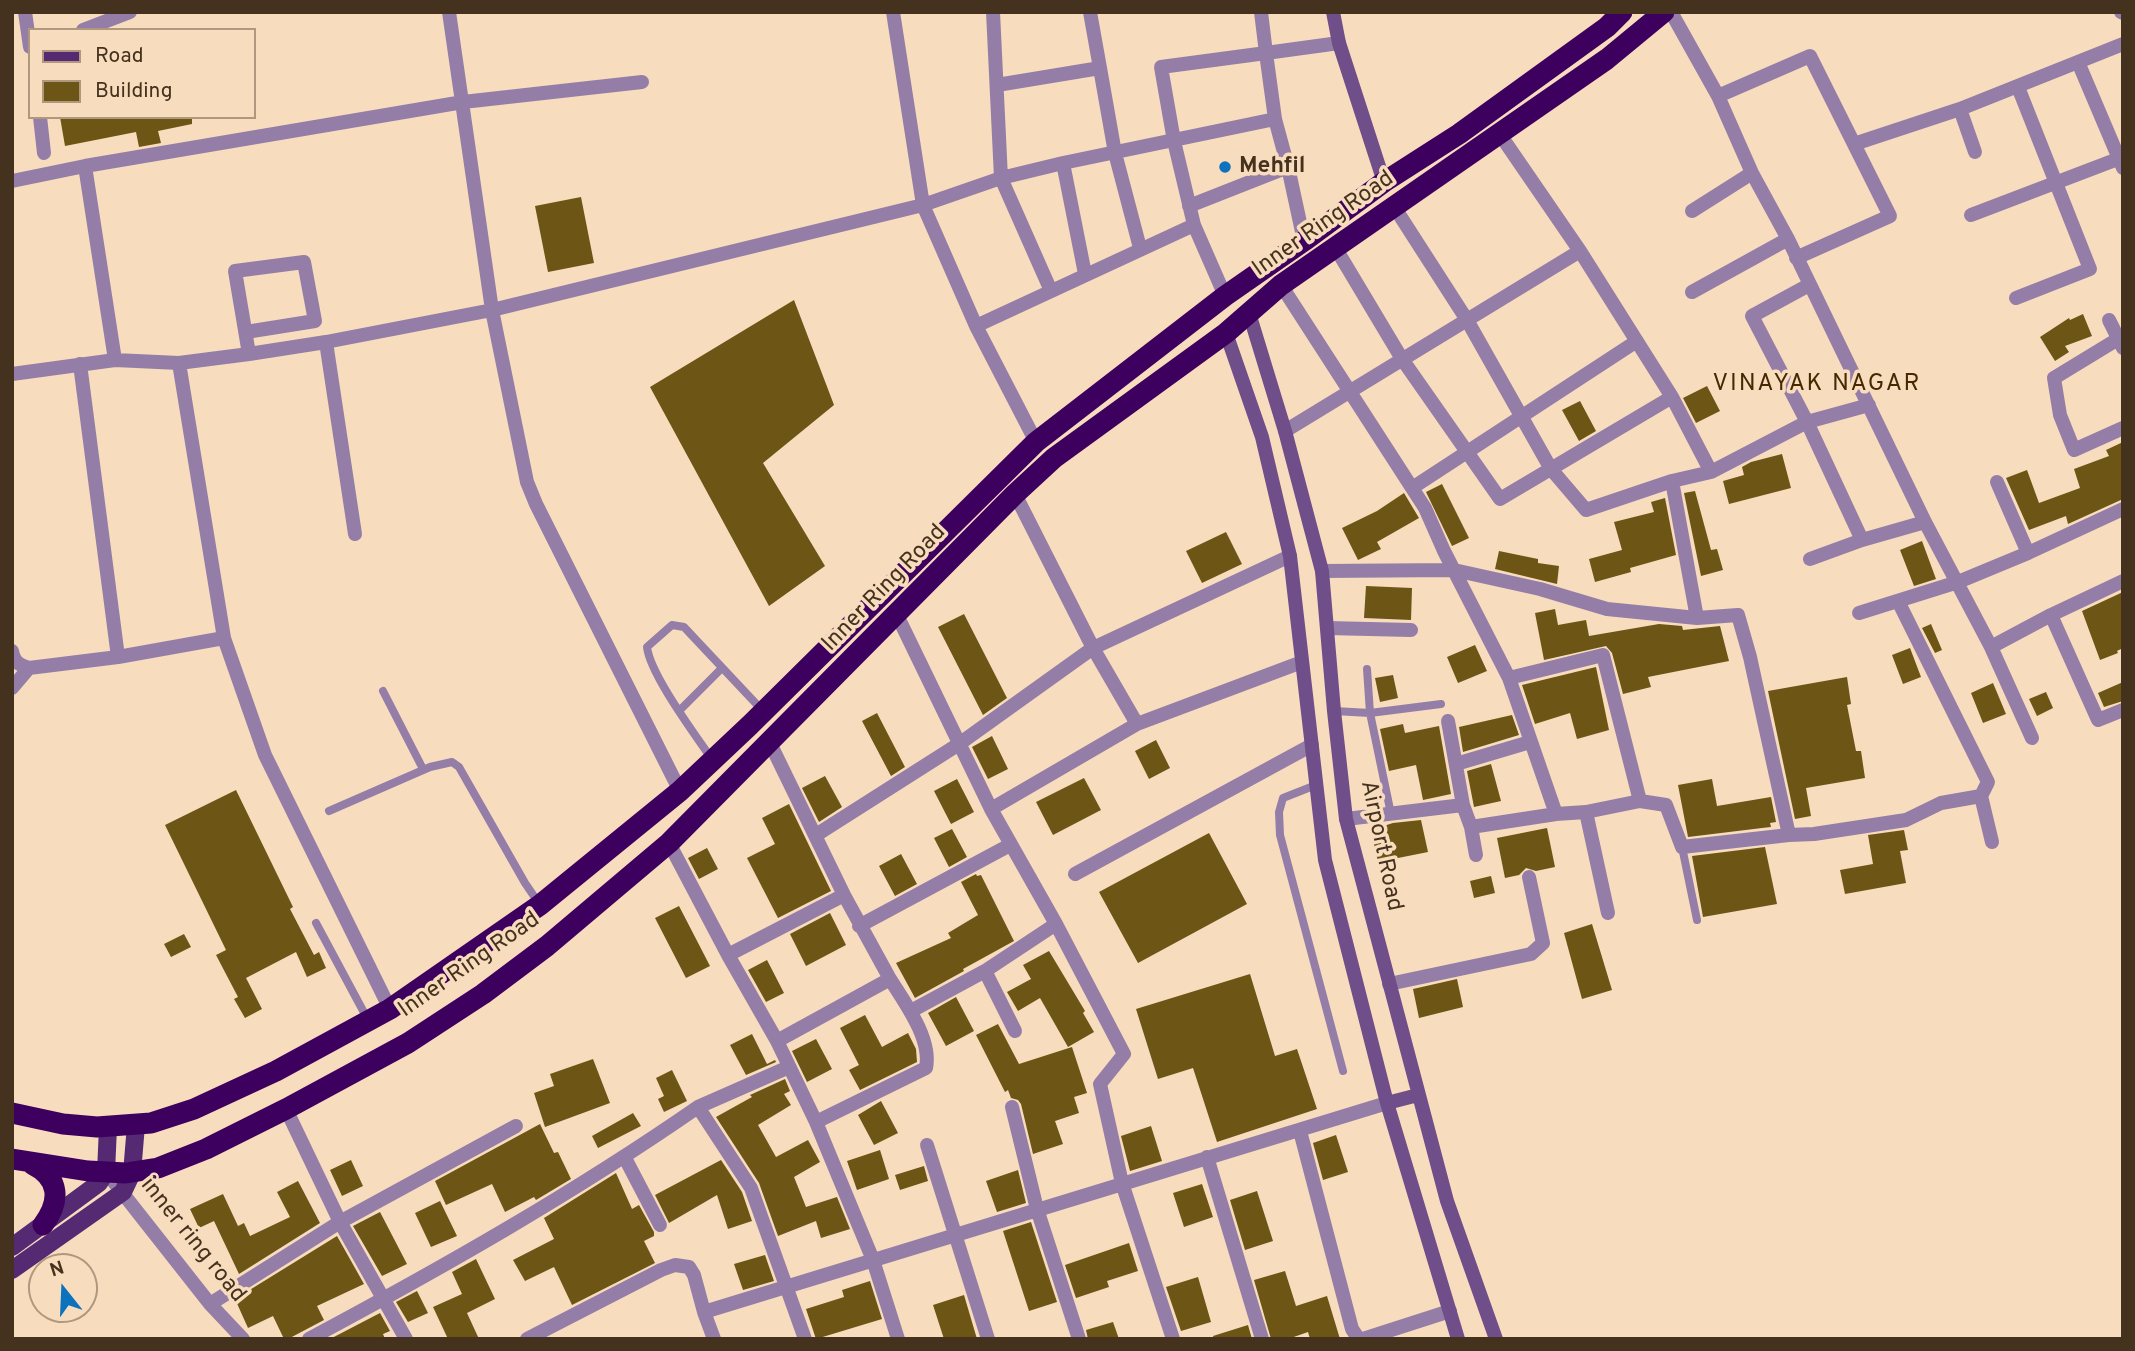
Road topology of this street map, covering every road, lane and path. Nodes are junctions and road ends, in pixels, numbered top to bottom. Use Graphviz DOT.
graph roads {
  1 [pos="25,12"];
  2 [pos="130,12"];
  3 [pos="449,12"];
  4 [pos="893,12"];
  5 [pos="993,12"];
  6 [pos="1090,12"];
  7 [pos="1261,12"];
  8 [pos="1333,12"];
  9 [pos="1622,12"];
  10 [pos="1664,12"];
  11 [pos="1671,12"];
  12 [pos="88,28"];
  13 [pos="28,33"];
  14 [pos="1339,43"];
  15 [pos="2123,44"];
  16 [pos="1579,47"];
  17 [pos="1266,53"];
  18 [pos="2078,62"];
  19 [pos="1100,68"];
  20 [pos="1593,69"];
  21 [pos="642,82"];
  22 [pos="997,85"];
  23 [pos="2018,87"];
  24 [pos="1718,96"];
  25 [pos="463,102"];
  26 [pos="1960,108"];
  27 [pos="40,119"];
  28 [pos="1275,119"];
  29 [pos="1499,133"];
  30 [pos="1174,141"];
  31 [pos="1854,144"];
  32 [pos="1975,152"];
  33 [pos="44,153"];
  34 [pos="1115,153"];
  35 [pos="2121,161"];
  36 [pos="1063,163"];
  37 [pos="85,166"];
  38 [pos="1288,167"];
  39 [pos="1752,173"];
  40 [pos="1001,178"];
  41 [pos="12,181"];
  42 [pos="1384,182"];
  43 [pos="2056,184"];
  44 [pos="923,205"];
  45 [pos="1189,206"];
  46 [pos="1395,208"];
  47 [pos="1692,211"];
  48 [pos="1971,215"];
  49 [pos="1194,225"];
  50 [pos="1788,239"];
  51 [pos="1304,241"];
  52 [pos="1335,247"];
  53 [pos="1140,248"];
  54 [pos="1580,251"];
  55 [pos="1796,258"];
  56 [pos="1085,274"];
  57 [pos="1281,285"];
  58 [pos="1809,285"];
  59 [pos="1052,291"];
  60 [pos="1692,292"];
  61 [pos="1225,296"];
  62 [pos="2016,298"];
  63 [pos="492,310"];
  64 [pos="1249,313"];
  65 [pos="1466,320"];
  66 [pos="2109,320"];
  67 [pos="976,326"];
  68 [pos="246,332"];
  69 [pos="1226,333"];
  70 [pos="1637,341"];
  71 [pos="326,342"];
  72 [pos="2120,344"];
  73 [pos="248,354"];
  74 [pos="1402,359"];
  75 [pos="115,360"];
  76 [pos="179,363"];
  77 [pos="80,364"];
  78 [pos="12,374"];
  79 [pos="1349,391"];
  80 [pos="1672,397"];
  81 [pos="1869,405"];
  82 [pos="1521,416"];
  83 [pos="1807,422"];
  84 [pos="2123,428"];
  85 [pos="1285,431"];
  86 [pos="1036,442"];
  87 [pos="1466,452"];
  88 [pos="1551,469"];
  89 [pos="1712,472"];
  90 [pos="1672,481"];
  91 [pos="1997,482"];
  92 [pos="1412,488"];
  93 [pos="1015,494"];
  94 [pos="2123,509"];
  95 [pos="1925,522"];
  96 [pos="355,534"];
  97 [pos="1862,540"];
  98 [pos="2028,553"];
  99 [pos="1290,556"];
  100 [pos="1810,559"];
  101 [pos="1322,570"];
  102 [pos="1454,570"];
  103 [pos="2123,581"];
  104 [pos="1958,582"];
  105 [pos="1898,601"];
  106 [pos="1859,613"];
  107 [pos="897,615"];
  108 [pos="2051,615"];
  109 [pos="1697,618"];
  110 [pos="1327,628"];
  111 [pos="1411,630"];
  112 [pos="224,638"];
  113 [pos="1991,647"];
  114 [pos="1093,648"];
  115 [pos="12,651"];
  116 [pos="118,657"];
  117 [pos="1302,662"];
  118 [pos="29,668"];
  119 [pos="722,668"];
  120 [pos="1367,669"];
  121 [pos="1509,678"];
  122 [pos="12,688"];
  123 [pos="383,691"];
  124 [pos="1441,704"];
  125 [pos="2123,709"];
  126 [pos="679,711"];
  127 [pos="1334,711"];
  128 [pos="763,712"];
  129 [pos="1370,713"];
  130 [pos="1448,721"];
  131 [pos="1137,724"];
  132 [pos="2032,738"];
  133 [pos="1530,742"];
  134 [pos="770,743"];
  135 [pos="959,744"];
  136 [pos="1312,745"];
  137 [pos="712,761"];
  138 [pos="1456,764"];
  139 [pos="423,769"];
  140 [pos="1316,785"];
  141 [pos="680,791"];
  142 [pos="1981,796"];
  143 [pos="1640,801"];
  144 [pos="1463,805"];
  145 [pos="991,809"];
  146 [pos="329,811"];
  147 [pos="1586,812"];
  148 [pos="1391,814"];
  149 [pos="1556,814"];
  150 [pos="1346,819"];
  151 [pos="1471,827"];
  152 [pos="816,835"];
  153 [pos="1789,835"];
  154 [pos="1992,842"];
  155 [pos="669,843"];
  156 [pos="1010,845"];
  157 [pos="1682,847"];
  158 [pos="1476,855"];
  159 [pos="1074,874"];
  160 [pos="1529,877"];
  161 [pos="844,895"];
  162 [pos="540,905"];
  163 [pos="1608,913"];
  164 [pos="1697,920"];
  165 [pos="316,923"];
  166 [pos="1056,924"];
  167 [pos="859,926"];
  168 [pos="728,956"];
  169 [pos="985,971"];
  170 [pos="890,979"];
  171 [pos="1389,984"];
  172 [pos="390,1009"];
  173 [pos="911,1011"];
  174 [pos="368,1020"];
  175 [pos="1015,1031"];
  176 [pos="777,1041"];
  177 [pos="789,1067"];
  178 [pos="1343,1071"];
  179 [pos="1418,1095"];
  180 [pos="1387,1104"];
  181 [pos="698,1107"];
  182 [pos="1012,1107"];
  183 [pos="286,1109"];
  184 [pos="12,1113"];
  185 [pos="816,1122"];
  186 [pos="136,1125"];
  187 [pos="516,1126"];
  188 [pos="108,1127"];
  189 [pos="1300,1131"];
  190 [pos="928,1145"];
  191 [pos="1207,1157"];
  192 [pos="625,1158"];
  193 [pos="20,1161"];
  194 [pos="106,1172"];
  195 [pos="132,1172"];
  196 [pos="1122,1183"];
  197 [pos="123,1192"];
  198 [pos="1037,1209"];
  199 [pos="340,1222"];
  200 [pos="43,1225"];
  201 [pos="660,1225"];
  202 [pos="957,1236"];
  203 [pos="12,1247"];
  204 [pos="873,1260"];
  205 [pos="12,1270"];
  206 [pos="788,1286"];
  207 [pos="382,1299"];
  208 [pos="210,1304"];
  209 [pos="1450,1311"];
  210 [pos="704,1312"];
  211 [pos="243,1339"];
  212 [pos="309,1339"];
  213 [pos="406,1339"];
  214 [pos="527,1339"];
  215 [pos="714,1339"];
  216 [pos="805,1339"];
  217 [pos="898,1339"];
  218 [pos="988,1339"];
  219 [pos="1079,1339"];
  220 [pos="1173,1339"];
  221 [pos="1262,1339"];
  222 [pos="1363,1339"];
  223 [pos="1458,1339"];
  224 [pos="1496,1339"];
  1 -- 13 [label="street"];
  2 -- 12 [label="street"];
  3 -- 25 [label="street"];
  4 -- 44 [label="street"];
  5 -- 22 [label="street"];
  6 -- 19 [label="street"];
  7 -- 17 [label="street"];
  8 -- 14 [label="main road"];
  9 -- 16 [label="highway, Inner Ring Road"];
  10 -- 20 [label="highway, Inner Ring Road"];
  11 -- 24 [label="street"];
  14 -- 17 [label="street"];
  14 -- 42 [label="main road"];
  15 -- 18 [label="street"];
  16 -- 20 [label="highway"];
  16 -- 42 [label="highway, Inner Ring Road"];
  17 -- 28 [label="street"];
  17 -- 30 [label="street"];
  18 -- 23 [label="street"];
  18 -- 35 [label="street"];
  19 -- 22 [label="street"];
  19 -- 34 [label="street"];
  20 -- 29 [label="highway, Inner Ring Road"];
  21 -- 25 [label="street"];
  22 -- 40 [label="street"];
  23 -- 26 [label="street"];
  23 -- 43 [label="street"];
  24 -- 31 [label="street"];
  24 -- 39 [label="street"];
  25 -- 37 [label="street"];
  25 -- 63 [label="street"];
  26 -- 31 [label="street"];
  26 -- 32 [label="street"];
  27 -- 33 [label="street"];
  28 -- 30 [label="street"];
  28 -- 38 [label="street"];
  29 -- 46 [label="highway, Inner Ring Road"];
  29 -- 54 [label="street"];
  30 -- 34 [label="street"];
  30 -- 45 [label="street"];
  31 -- 55 [label="street"];
  34 -- 36 [label="street"];
  34 -- 53 [label="street"];
  35 -- 43 [label="street"];
  36 -- 40 [label="street"];
  36 -- 56 [label="street"];
  37 -- 41 [label="street"];
  37 -- 75 [label="street"];
  38 -- 45 [label="street"];
  38 -- 51 [label="street"];
  39 -- 47 [label="street"];
  39 -- 50 [label="street"];
  40 -- 44 [label="street"];
  40 -- 59 [label="street"];
  42 -- 51 [label="highway, Inner Ring Road"];
  43 -- 48 [label="street"];
  43 -- 62 [label="street"];
  44 -- 63 [label="street"];
  44 -- 67 [label="street"];
  45 -- 49 [label="street"];
  46 -- 52 [label="highway, Inner Ring Road"];
  46 -- 65 [label="street"];
  49 -- 53 [label="street"];
  49 -- 61 [label="street"];
  50 -- 55 [label="street"];
  50 -- 60 [label="street"];
  51 -- 61 [label="highway, Inner Ring Road"];
  52 -- 57 [label="highway, Inner Ring Road"];
  52 -- 74 [label="street"];
  53 -- 56 [label="street"];
  54 -- 65 [label="street"];
  54 -- 70 [label="street"];
  55 -- 58 [label="street"];
  56 -- 59 [label="street"];
  57 -- 64 [label="highway, Inner Ring Road"];
  57 -- 79 [label="street"];
  58 -- 81 [label="street"];
  58 -- 83 [label="street"];
  59 -- 67 [label="street"];
  61 -- 86 [label="highway, Inner Ring Road"];
  63 -- 71 [label="street"];
  63 -- 141 [label="street"];
  64 -- 69 [label="highway, Inner Ring Road"];
  64 -- 85 [label="main road, Airport Road"];
  65 -- 74 [label="street"];
  65 -- 82 [label="street"];
  66 -- 72 [label="street"];
  67 -- 86 [label="street"];
  68 -- 68 [label="street"];
  68 -- 73 [label="street"];
  69 -- 93 [label="highway, Inner Ring Road"];
  69 -- 99 [label="main road"];
  70 -- 80 [label="street"];
  70 -- 82 [label="street"];
  71 -- 73 [label="street"];
  71 -- 96 [label="street"];
  72 -- 84 [label="street"];
  73 -- 76 [label="street"];
  74 -- 79 [label="street"];
  74 -- 87 [label="street"];
  75 -- 76 [label="street"];
  75 -- 77 [label="street"];
  76 -- 112 [label="street"];
  77 -- 78 [label="street"];
  77 -- 116 [label="street"];
  79 -- 85 [label="street"];
  79 -- 92 [label="street"];
  80 -- 88 [label="street"];
  80 -- 89 [label="street"];
  81 -- 83 [label="street"];
  81 -- 95 [label="street"];
  82 -- 87 [label="street"];
  82 -- 88 [label="street"];
  83 -- 89 [label="street"];
  83 -- 97 [label="street"];
  85 -- 101 [label="main road, Airport Road"];
  86 -- 128 [label="highway, Inner Ring Road"];
  87 -- 88 [label="street"];
  87 -- 92 [label="street"];
  88 -- 90 [label="street"];
  89 -- 90 [label="street"];
  90 -- 109 [label="street"];
  91 -- 98 [label="street"];
  92 -- 102 [label="street"];
  93 -- 107 [label="highway, Inner Ring Road"];
  93 -- 114 [label="street"];
  94 -- 98 [label="street"];
  95 -- 97 [label="street"];
  95 -- 104 [label="street"];
  97 -- 100 [label="street"];
  98 -- 104 [label="street"];
  99 -- 114 [label="street"];
  99 -- 117 [label="main road"];
  101 -- 102 [label="street"];
  101 -- 110 [label="main road, Airport Road"];
  102 -- 109 [label="street"];
  102 -- 121 [label="street"];
  103 -- 108 [label="street"];
  104 -- 105 [label="street"];
  104 -- 113 [label="street"];
  105 -- 106 [label="street"];
  105 -- 142 [label="street"];
  107 -- 134 [label="highway, Inner Ring Road"];
  107 -- 135 [label="street"];
  108 -- 113 [label="street"];
  108 -- 125 [label="street"];
  109 -- 153 [label="street"];
  110 -- 111 [label="street"];
  110 -- 127 [label="main road, Airport Road"];
  112 -- 116 [label="street"];
  112 -- 172 [label="street"];
  113 -- 132 [label="street"];
  114 -- 131 [label="street"];
  114 -- 135 [label="street"];
  115 -- 118 [label="street"];
  116 -- 118 [label="street"];
  117 -- 131 [label="street"];
  117 -- 136 [label="main road"];
  118 -- 122 [label="street"];
  119 -- 126 [label="lane"];
  119 -- 126 [label="lane"];
  119 -- 128 [label="lane"];
  120 -- 129 [label="lane"];
  121 -- 133 [label="street"];
  121 -- 143 [label="street"];
  123 -- 139 [label="lane"];
  124 -- 129 [label="lane"];
  126 -- 137 [label="lane"];
  127 -- 129 [label="lane"];
  127 -- 150 [label="main road, Airport Road"];
  128 -- 137 [label="highway, Inner Ring Road"];
  129 -- 148 [label="lane"];
  130 -- 138 [label="street"];
  131 -- 145 [label="street"];
  133 -- 138 [label="street"];
  133 -- 149 [label="street"];
  134 -- 152 [label="street"];
  134 -- 155 [label="highway, Inner Ring Road"];
  135 -- 145 [label="street"];
  135 -- 152 [label="street"];
  136 -- 140 [label="main road"];
  136 -- 159 [label="street"];
  137 -- 141 [label="highway, Inner Ring Road"];
  138 -- 144 [label="street"];
  139 -- 146 [label="lane"];
  139 -- 162 [label="lane"];
  140 -- 178 [label="lane"];
  140 -- 180 [label="main road"];
  141 -- 162 [label="highway, Inner Ring Road"];
  142 -- 153 [label="street"];
  142 -- 154 [label="street"];
  143 -- 147 [label="street"];
  143 -- 157 [label="street"];
  144 -- 148 [label="street"];
  144 -- 151 [label="street"];
  145 -- 156 [label="street"];
  147 -- 149 [label="street"];
  147 -- 163 [label="street"];
  148 -- 150 [label="street"];
  149 -- 151 [label="street"];
  150 -- 171 [label="main road, Airport Road"];
  151 -- 158 [label="street"];
  152 -- 161 [label="street"];
  153 -- 157 [label="street"];
  155 -- 168 [label="street"];
  155 -- 183 [label="highway, Inner Ring Road"];
  156 -- 166 [label="street"];
  156 -- 167 [label="street"];
  157 -- 164 [label="lane"];
  160 -- 171 [label="street"];
  161 -- 167 [label="street"];
  161 -- 168 [label="street"];
  162 -- 172 [label="highway, Inner Ring Road"];
  165 -- 174 [label="lane"];
  166 -- 169 [label="street"];
  166 -- 196 [label="street"];
  167 -- 170 [label="street"];
  168 -- 176 [label="street"];
  169 -- 173 [label="street"];
  169 -- 175 [label="street"];
  170 -- 173 [label="street"];
  170 -- 176 [label="street"];
  171 -- 179 [label="main road, Airport Road"];
  172 -- 174 [label="highway, Inner Ring Road"];
  173 -- 185 [label="street"];
  174 -- 186 [label="highway, Inner Ring Road"];
  176 -- 177 [label="street"];
  177 -- 181 [label="street"];
  177 -- 185 [label="street"];
  179 -- 180 [label="main road"];
  179 -- 224 [label="main road, Airport Road"];
  180 -- 189 [label="street"];
  180 -- 209 [label="main road"];
  181 -- 192 [label="street"];
  181 -- 206 [label="street"];
  182 -- 198 [label="street"];
  183 -- 195 [label="highway, Inner Ring Road"];
  183 -- 199 [label="street"];
  184 -- 188 [label="highway, Inner Ring Road"];
  185 -- 204 [label="street"];
  186 -- 188 [label="highway, Inner Ring Road"];
  186 -- 195 [label="main road, Inner Ring Road"];
  187 -- 199 [label="street"];
  188 -- 194 [label="main road, Inner Ring Road"];
  189 -- 191 [label="street"];
  189 -- 222 [label="street"];
  190 -- 202 [label="street"];
  191 -- 196 [label="street"];
  191 -- 221 [label="street"];
  192 -- 201 [label="street"];
  192 -- 207 [label="street"];
  193 -- 194 [label="highway, Inner Ring Road"];
  193 -- 200 [label="highway"];
  194 -- 195 [label="highway, Inner Ring Road"];
  194 -- 197 [label="street, inner ring road"];
  194 -- 200 [label="main road, Inner Ring Road"];
  195 -- 197 [label="main road, Inner Ring Road"];
  196 -- 198 [label="street"];
  196 -- 220 [label="street"];
  197 -- 205 [label="main road, Inner Ring Road"];
  197 -- 208 [label="street, inner ring road"];
  198 -- 202 [label="street"];
  198 -- 219 [label="street"];
  199 -- 207 [label="street"];
  199 -- 208 [label="street"];
  200 -- 203 [label="main road, Inner Ring Road"];
  202 -- 204 [label="street"];
  202 -- 218 [label="street"];
  204 -- 206 [label="street"];
  204 -- 217 [label="street"];
  206 -- 210 [label="street"];
  206 -- 216 [label="street"];
  207 -- 212 [label="street"];
  207 -- 213 [label="street"];
  208 -- 211 [label="street, inner ring road"];
  209 -- 222 [label="street"];
  209 -- 223 [label="main road"];
  210 -- 214 [label="street"];
  210 -- 215 [label="street"];
}
